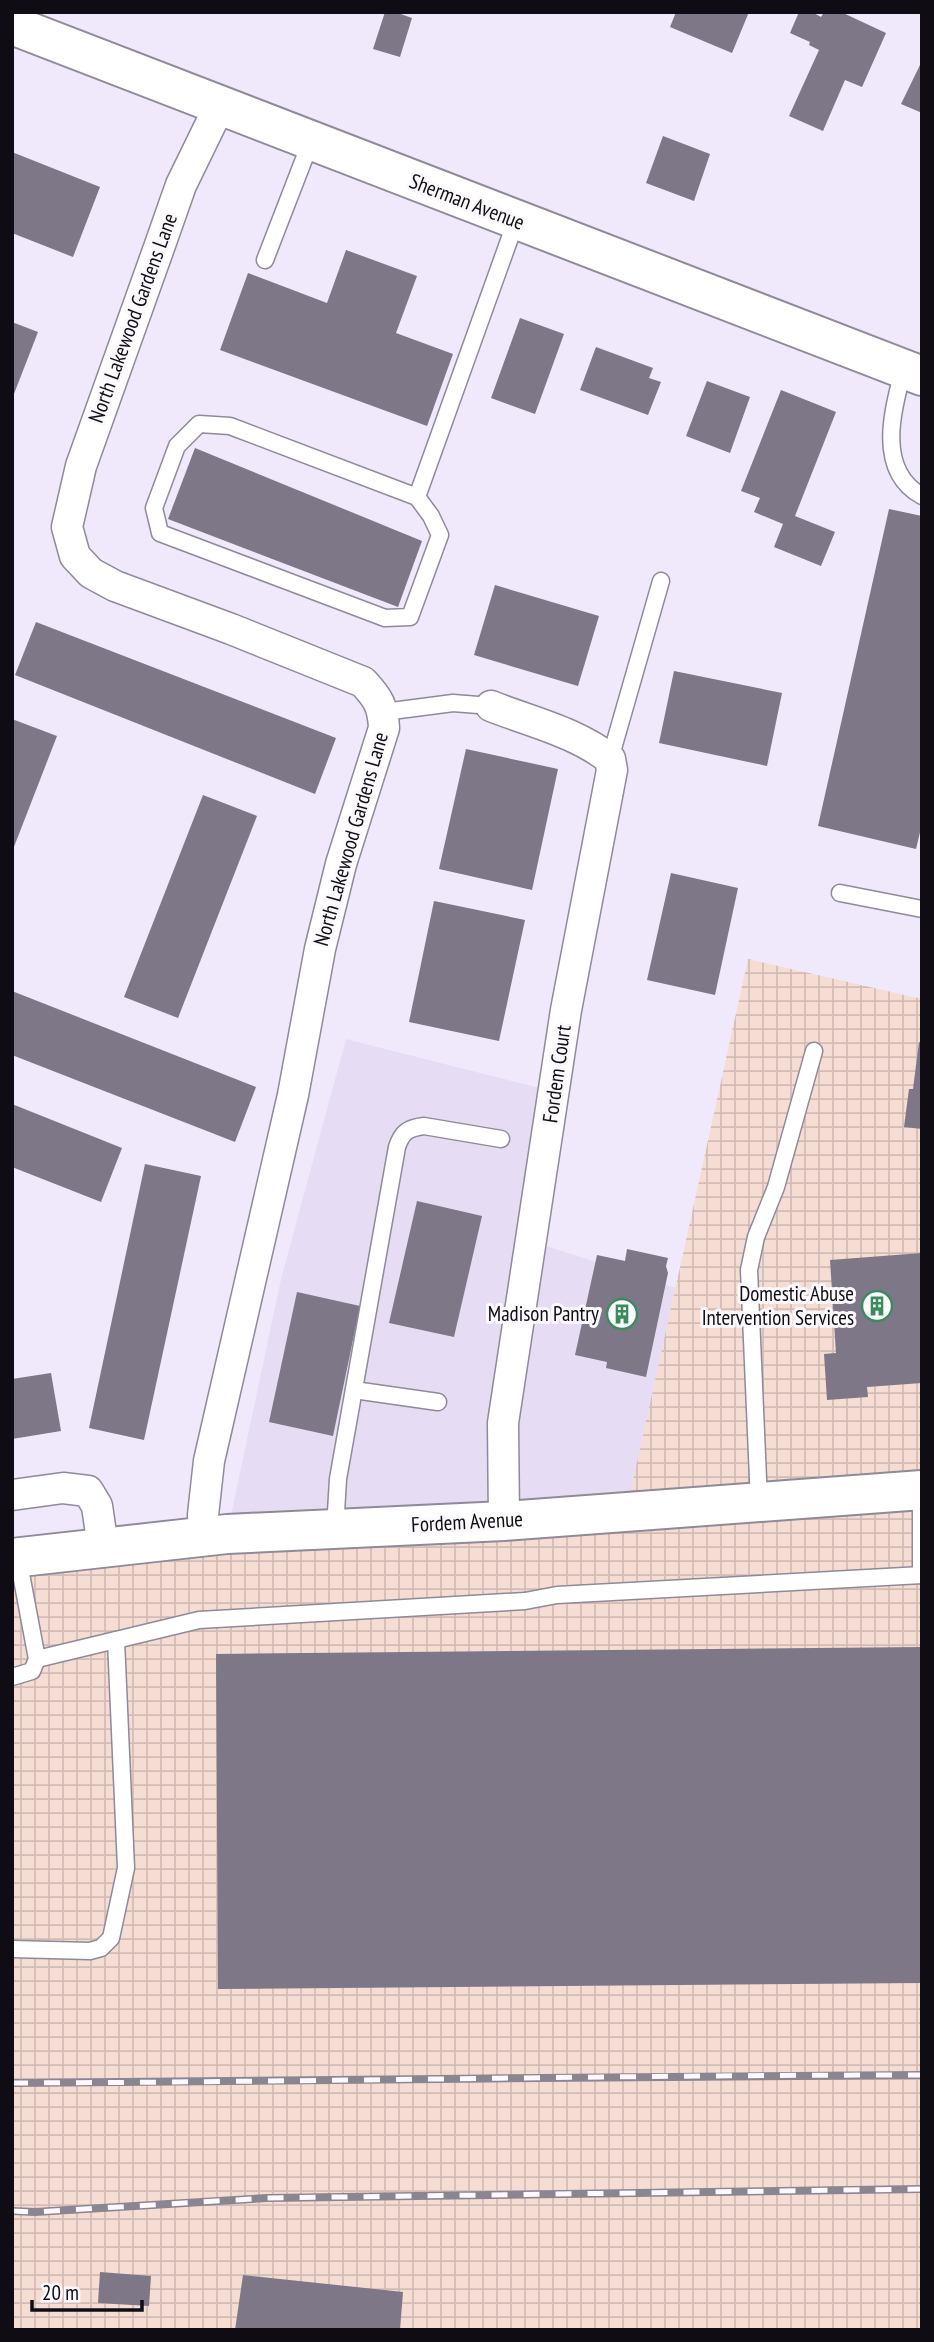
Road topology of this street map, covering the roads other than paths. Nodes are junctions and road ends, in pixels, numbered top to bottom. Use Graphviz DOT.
graph roads {
  1 [pos="12,25"];
  2 [pos="220,105"];
  3 [pos="311,141"];
  4 [pos="516,221"];
  5 [pos="265,260"];
  6 [pos="913,372"];
  7 [pos="922,496"];
  8 [pos="417,498"];
  9 [pos="662,581"];
  10 [pos="491,706"];
  11 [pos="384,712"];
  12 [pos="610,759"];
  13 [pos="840,893"];
  14 [pos="922,909"];
  15 [pos="814,1051"];
  16 [pos="501,1139"];
  17 [pos="354,1390"];
  18 [pos="438,1402"];
  19 [pos="921,1490"];
  20 [pos="12,1495"];
  21 [pos="759,1502"];
  22 [pos="504,1521"];
  23 [pos="335,1529"];
  24 [pos="204,1536"];
  25 [pos="103,1547"];
  26 [pos="15,1557"];
  27 [pos="921,1575"];
  28 [pos="116,1640"];
  29 [pos="37,1659"];
  30 [pos="12,1677"];
  31 [pos="12,1949"];
  1 -- 2 [label="street, Sherman Avenue"];
  2 -- 3 [label="street, Sherman Avenue"];
  2 -- 11 [label="street, North Lakewood Gardens Lane"];
  3 -- 4 [label="street, Sherman Avenue"];
  3 -- 5 [label="lane"];
  4 -- 6 [label="street, Sherman Avenue"];
  4 -- 8 [label="lane"];
  6 -- 7 [label="lane"];
  8 -- 8 [label="lane"];
  9 -- 12 [label="lane"];
  10 -- 11 [label="lane"];
  10 -- 12 [label="street"];
  11 -- 24 [label="street, North Lakewood Gardens Lane"];
  12 -- 22 [label="street, Fordem Court"];
  13 -- 14 [label="lane"];
  15 -- 21 [label="lane"];
  16 -- 17 [label="lane"];
  17 -- 18 [label="lane"];
  17 -- 23 [label="lane"];
  19 -- 21 [label="street, Fordem Avenue"];
  19 -- 27 [label="lane"];
  20 -- 25 [label="street"];
  21 -- 22 [label="street, Fordem Avenue"];
  22 -- 23 [label="street, Fordem Avenue"];
  23 -- 24 [label="street, Fordem Avenue"];
  24 -- 25 [label="street, Fordem Avenue"];
  25 -- 26 [label="street, Fordem Avenue"];
  26 -- 29 [label="lane"];
  27 -- 28 [label="lane"];
  28 -- 29 [label="lane"];
  28 -- 31 [label="lane"];
  29 -- 30 [label="lane"];
}
